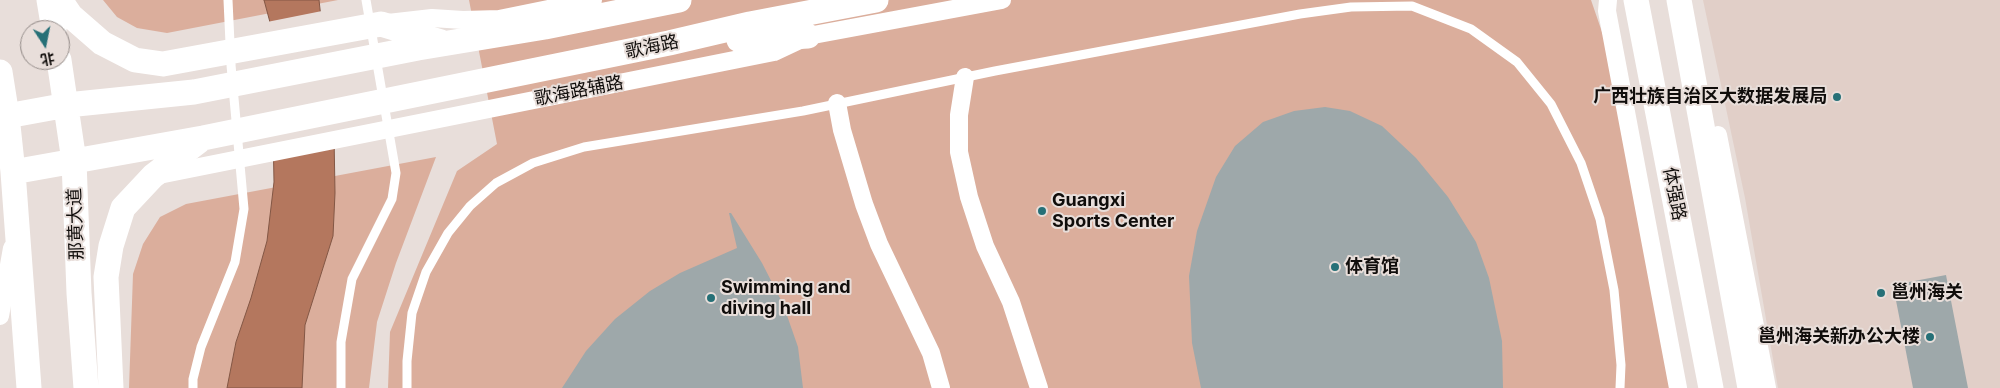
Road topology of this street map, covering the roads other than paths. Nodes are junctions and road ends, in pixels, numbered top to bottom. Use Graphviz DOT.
graph roads {
  1 [pos="49,0"];
  2 [pos="60,0"];
  3 [pos="228,0"];
  4 [pos="366,0"];
  5 [pos="593,0"];
  6 [pos="678,0"];
  7 [pos="876,0"];
  8 [pos="1002,0"];
  9 [pos="1608,0"];
  10 [pos="1679,0"];
  11 [pos="1692,0"];
  12 [pos="1635,2"];
  13 [pos="570,8"];
  14 [pos="541,13"];
  15 [pos="52,20"];
  16 [pos="416,34"];
  17 [pos="808,36"];
  18 [pos="669,43"];
  19 [pos="61,70"];
  20 [pos="0,72"];
  21 [pos="965,77"];
  22 [pos="837,104"];
  23 [pos="67,105"];
  24 [pos="8,116"];
  25 [pos="1718,135"];
  26 [pos="203,138"];
  27 [pos="74,161"];
  28 [pos="13,172"];
  29 [pos="153,176"];
  30 [pos="1713,188"];
  31 [pos="16,225"];
  32 [pos="0,316"];
  33 [pos="29,388"];
  34 [pos="86,388"];
  35 [pos="112,388"];
  36 [pos="193,388"];
  37 [pos="341,388"];
  38 [pos="407,388"];
  39 [pos="941,388"];
  40 [pos="1039,388"];
  41 [pos="1620,388"];
  42 [pos="1678,388"];
  43 [pos="1710,388"];
  44 [pos="1750,388"];
  45 [pos="1766,388"];
  1 -- 15 [label="main road"];
  2 -- 16 [label="main road"];
  3 -- 36 [label="lane"];
  4 -- 37 [label="lane"];
  5 -- 13 [label="street"];
  6 -- 13 [label="main road"];
  7 -- 18 [label="main road, 歌海路"];
  8 -- 17 [label="street, 歌海路辅路"];
  9 -- 42 [label="street"];
  10 -- 30 [label="main road"];
  11 -- 25 [label="main road"];
  12 -- 43 [label="main road, 体强路"];
  13 -- 14 [label="main road"];
  14 -- 16 [label="main road"];
  14 -- 16 [label="street"];
  16 -- 23 [label="main road"];
  17 -- 18 [label="main road"];
  17 -- 29 [label="street, 歌海路辅路"];
  18 -- 26 [label="main road, 歌海路"];
  19 -- 23 [label="main road, 那黄大道"];
  20 -- 24 [label="main road"];
  21 -- 22 [label="lane"];
  21 -- 40 [label="street"];
  21 -- 41 [label="lane"];
  22 -- 38 [label="lane"];
  22 -- 39 [label="street"];
  23 -- 24 [label="main road"];
  23 -- 27 [label="main road, 那黄大道"];
  24 -- 28 [label="main road"];
  25 -- 30 [label="main road"];
  25 -- 45 [label="street"];
  26 -- 27 [label="main road, 歌海路"];
  26 -- 29 [label="main road"];
  27 -- 28 [label="main road, 歌海路"];
  27 -- 34 [label="main road, 那黄大道"];
  28 -- 31 [label="main road"];
  29 -- 35 [label="main road"];
  30 -- 44 [label="main road"];
  31 -- 32 [label="street"];
  31 -- 33 [label="main road"];
}
